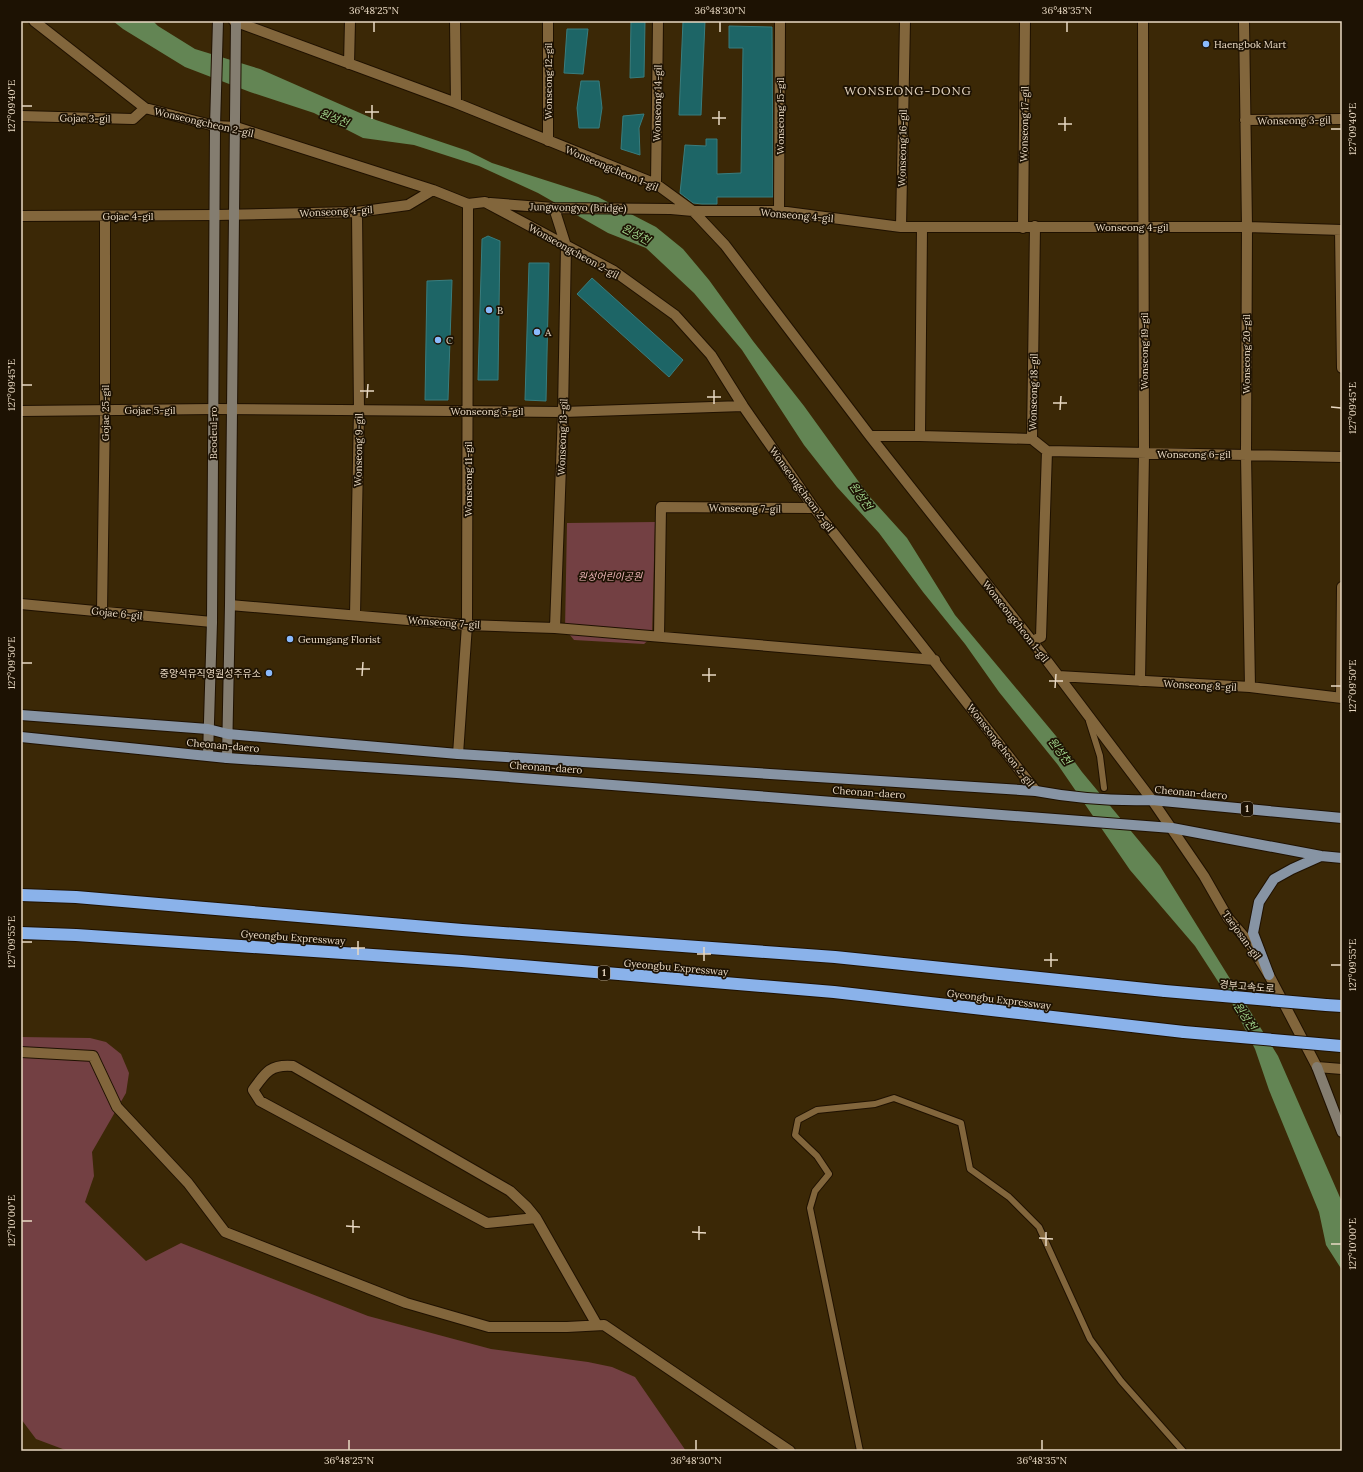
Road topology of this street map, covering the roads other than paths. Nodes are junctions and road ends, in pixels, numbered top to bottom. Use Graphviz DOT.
graph roads {
  1 [pos="34,21"];
  2 [pos="236,21"];
  3 [pos="350,21"];
  4 [pos="455,21"];
  5 [pos="548,21"];
  6 [pos="658,21"];
  7 [pos="780,21"];
  8 [pos="905,21"];
  9 [pos="1025,21"];
  10 [pos="1144,21"];
  11 [pos="1244,21"];
  12 [pos="217,24"];
  13 [pos="349,64"];
  14 [pos="456,103"];
  15 [pos="145,108"];
  16 [pos="21,116"];
  17 [pos="1342,119"];
  18 [pos="1245,120"];
  19 [pos="236,123"];
  20 [pos="216,126"];
  21 [pos="548,141"];
  22 [pos="656,184"];
  23 [pos="433,190"];
  24 [pos="485,202"];
  25 [pos="468,204"];
  26 [pos="554,208"];
  27 [pos="671,208"];
  28 [pos="693,211"];
  29 [pos="780,211"];
  30 [pos="357,212"];
  31 [pos="216,215"];
  32 [pos="235,215"];
  33 [pos="21,216"];
  34 [pos="105,216"];
  35 [pos="1035,226"];
  36 [pos="901,227"];
  37 [pos="1247,227"];
  38 [pos="922,228"];
  39 [pos="1022,228"];
  40 [pos="1145,228"];
  41 [pos="1341,230"];
  42 [pos="566,246"];
  43 [pos="1342,368"];
  44 [pos="743,406"];
  45 [pos="214,409"];
  46 [pos="105,410"];
  47 [pos="231,410"];
  48 [pos="21,411"];
  49 [pos="359,411"];
  50 [pos="468,411"];
  51 [pos="563,412"];
  52 [pos="870,436"];
  53 [pos="920,436"];
  54 [pos="1032,439"];
  55 [pos="1047,452"];
  56 [pos="1144,454"];
  57 [pos="1246,454"];
  58 [pos="1342,457"];
  59 [pos="814,508"];
  60 [pos="1342,587"];
  61 [pos="21,604"];
  62 [pos="230,605"];
  63 [pos="102,611"];
  64 [pos="355,615"];
  65 [pos="212,622"];
  66 [pos="467,624"];
  67 [pos="555,628"];
  68 [pos="659,637"];
  69 [pos="1032,641"];
  70 [pos="935,660"];
  71 [pos="1058,676"];
  72 [pos="1140,681"];
  73 [pos="1250,687"];
  74 [pos="1342,698"];
  75 [pos="1087,714"];
  76 [pos="21,715"];
  77 [pos="208,729"];
  78 [pos="228,734"];
  79 [pos="21,737"];
  80 [pos="458,754"];
  81 [pos="208,755"];
  82 [pos="227,758"];
  83 [pos="1104,788"];
  84 [pos="1036,791"];
  85 [pos="1152,800"];
  86 [pos="1342,818"];
  87 [pos="1172,828"];
  88 [pos="1321,856"];
  89 [pos="1342,858"];
  90 [pos="21,895"];
  91 [pos="21,933"];
  92 [pos="1269,975"];
  93 [pos="1165,990"];
  94 [pos="1342,1006"];
  95 [pos="1342,1046"];
  96 [pos="21,1052"];
  97 [pos="1317,1067"];
  98 [pos="1342,1069"];
  99 [pos="1342,1132"];
  100 [pos="536,1218"];
  101 [pos="597,1325"];
  102 [pos="790,1451"];
  103 [pos="860,1451"];
  104 [pos="1183,1451"];
  1 -- 15 [label="street, Wonseongcheon 2-gil"];
  2 -- 13 [label="street, Wonseongcheon 1-gil"];
  2 -- 19 [label="street, Beodeul-ro"];
  3 -- 13 [label="street"];
  4 -- 14 [label="street"];
  5 -- 21 [label="street, Wonseong 12-gil"];
  6 -- 22 [label="street, Wonseong 14-gil"];
  7 -- 29 [label="street, Wonseong 15-gil"];
  8 -- 36 [label="street, Wonseong 16-gil"];
  9 -- 39 [label="street, Wonseong 17-gil"];
  10 -- 40 [label="street, Wonseong 19-gil"];
  11 -- 18 [label="street, Wonseong 20-gil"];
  12 -- 20 [label="street, Beodeul-ro"];
  13 -- 14 [label="street, Wonseongcheon 1-gil"];
  14 -- 21 [label="street, Wonseongcheon 1-gil"];
  15 -- 16 [label="street, Gojae 3-gil"];
  15 -- 20 [label="street, Wonseongcheon 2-gil"];
  17 -- 18 [label="street, Wonseong 3-gil"];
  18 -- 37 [label="street, Wonseong 20-gil"];
  19 -- 20 [label="street, Wonseongcheon 2-gil"];
  19 -- 23 [label="street, Wonseongcheon 2-gil"];
  19 -- 32 [label="street, Beodeul-ro"];
  20 -- 31 [label="street, Beodeul-ro"];
  21 -- 22 [label="street, Wonseongcheon 1-gil"];
  22 -- 28 [label="street, Wonseongcheon 1-gil"];
  23 -- 25 [label="street, Wonseongcheon 2-gil"];
  23 -- 30 [label="street, Wonseong 4-gil"];
  24 -- 25 [label="street, Wonseongcheon 2-gil"];
  24 -- 26 [label="street, Jungwongyo (Bridge)"];
  24 -- 42 [label="street, Wonseongcheon 2-gil"];
  25 -- 50 [label="street, Wonseong 11-gil"];
  26 -- 27 [label="street, Jungwongyo (Bridge)"];
  26 -- 42 [label="street, Wonseong 13-gil"];
  27 -- 28 [label="street, Wonseong 4-gil"];
  28 -- 29 [label="street, Wonseong 4-gil"];
  28 -- 52 [label="street, Wonseongcheon 1-gil"];
  29 -- 36 [label="street, Wonseong 4-gil"];
  30 -- 32 [label="street, Wonseong 4-gil"];
  30 -- 49 [label="street, Wonseong 9-gil"];
  31 -- 32 [label="street, Gojae 4-gil"];
  31 -- 34 [label="street, Gojae 4-gil"];
  31 -- 45 [label="street, Beodeul-ro"];
  32 -- 47 [label="street, Beodeul-ro"];
  33 -- 34 [label="street, Gojae 4-gil"];
  34 -- 46 [label="street, Gojae 25-gil"];
  35 -- 39 [label="street, Wonseong 4-gil"];
  35 -- 40 [label="street, Wonseong 4-gil"];
  35 -- 54 [label="street, Wonseong 18-gil"];
  36 -- 38 [label="street, Wonseong 4-gil"];
  37 -- 40 [label="street, Wonseong 4-gil"];
  37 -- 41 [label="street, Wonseong 4-gil"];
  37 -- 57 [label="street, Wonseong 20-gil"];
  38 -- 39 [label="street, Wonseong 4-gil"];
  38 -- 53 [label="street"];
  40 -- 56 [label="street, Wonseong 19-gil"];
  41 -- 43 [label="street"];
  42 -- 44 [label="street, Wonseongcheon 2-gil"];
  42 -- 51 [label="street, Wonseong 13-gil"];
  44 -- 51 [label="street, Wonseong 5-gil"];
  44 -- 59 [label="street, Wonseongcheon 2-gil"];
  45 -- 46 [label="street, Gojae 5-gil"];
  45 -- 47 [label="street, Gojae 5-gil"];
  45 -- 65 [label="street, Beodeul-ro"];
  46 -- 48 [label="street, Gojae 5-gil"];
  46 -- 63 [label="street, Gojae 25-gil"];
  47 -- 49 [label="street, Wonseong 5-gil"];
  47 -- 62 [label="street, Beodeul-ro"];
  49 -- 50 [label="street, Wonseong 5-gil"];
  49 -- 64 [label="street, Wonseong 9-gil"];
  50 -- 51 [label="street, Wonseong 5-gil"];
  50 -- 66 [label="street, Wonseong 11-gil"];
  51 -- 67 [label="street, Wonseong 13-gil"];
  52 -- 53 [label="street"];
  52 -- 69 [label="street, Wonseongcheon 1-gil"];
  53 -- 54 [label="street"];
  54 -- 55 [label="street, Wonseong 18-gil"];
  55 -- 56 [label="street, Wonseong 6-gil"];
  55 -- 69 [label="street"];
  56 -- 57 [label="street, Wonseong 6-gil"];
  56 -- 72 [label="street, Wonseong 19-gil"];
  57 -- 58 [label="street, Wonseong 6-gil"];
  57 -- 73 [label="street, Wonseong 20-gil"];
  59 -- 68 [label="street, Wonseong 7-gil"];
  59 -- 70 [label="street, Wonseongcheon 2-gil"];
  60 -- 74 [label="street"];
  61 -- 63 [label="street, Gojae 6-gil"];
  62 -- 64 [label="street, Wonseong 7-gil"];
  62 -- 78 [label="street, Beodeul-ro"];
  63 -- 65 [label="street, Gojae 6-gil"];
  64 -- 66 [label="street, Wonseong 7-gil"];
  65 -- 77 [label="street, Beodeul-ro"];
  66 -- 67 [label="street, Wonseong 7-gil"];
  66 -- 80 [label="street, Wonseong 11-gil"];
  67 -- 68 [label="street, Wonseong 7-gil"];
  68 -- 70 [label="street, Wonseong 7-gil"];
  69 -- 71 [label="street, Wonseongcheon 1-gil"];
  70 -- 84 [label="street, Wonseongcheon 2-gil"];
  71 -- 72 [label="street, Wonseong 8-gil"];
  71 -- 75 [label="street, Wonseongcheon 1-gil"];
  72 -- 73 [label="street, Wonseong 8-gil"];
  73 -- 74 [label="street, Wonseong 8-gil"];
  75 -- 83 [label="lane"];
  75 -- 85 [label="street, Wonseongcheon 1-gil"];
  76 -- 77 [label="main road, Cheonan-daero / 1"];
  77 -- 78 [label="main road, Cheonan-daero / 1"];
  77 -- 81 [label="street, Beodeul-ro"];
  78 -- 80 [label="main road, Cheonan-daero / 1"];
  78 -- 82 [label="street, Beodeul-ro"];
  79 -- 81 [label="main road, Cheonan-daero"];
  80 -- 84 [label="main road, Cheonan-daero / 1"];
  81 -- 82 [label="main road, Cheonan-daero"];
  82 -- 87 [label="main road, Cheonan-daero"];
  84 -- 85 [label="main road, Cheonan-daero / 1"];
  85 -- 86 [label="main road, Cheonan-daero / 1"];
  85 -- 87 [label="street, Wonseongcheon 1-gil"];
  87 -- 88 [label="main road"];
  87 -- 92 [label="street, Taejosan-gil"];
  88 -- 89 [label="main road"];
  88 -- 92 [label="main road"];
  90 -- 93 [label="highway, Gyeongbu Expressway"];
  91 -- 95 [label="highway, Gyeongbu Expressway / 1, bridge"];
  92 -- 97 [label="street, Taejosan-gil"];
  93 -- 94 [label="highway, 경부고속도로, bridge"];
  96 -- 101 [label="street"];
  97 -- 98 [label="street"];
  97 -- 99 [label="street, Taejosan-gil"];
  100 -- 100 [label="street"];
  100 -- 101 [label="street"];
  101 -- 102 [label="street"];
  103 -- 104 [label="lane"];
}
